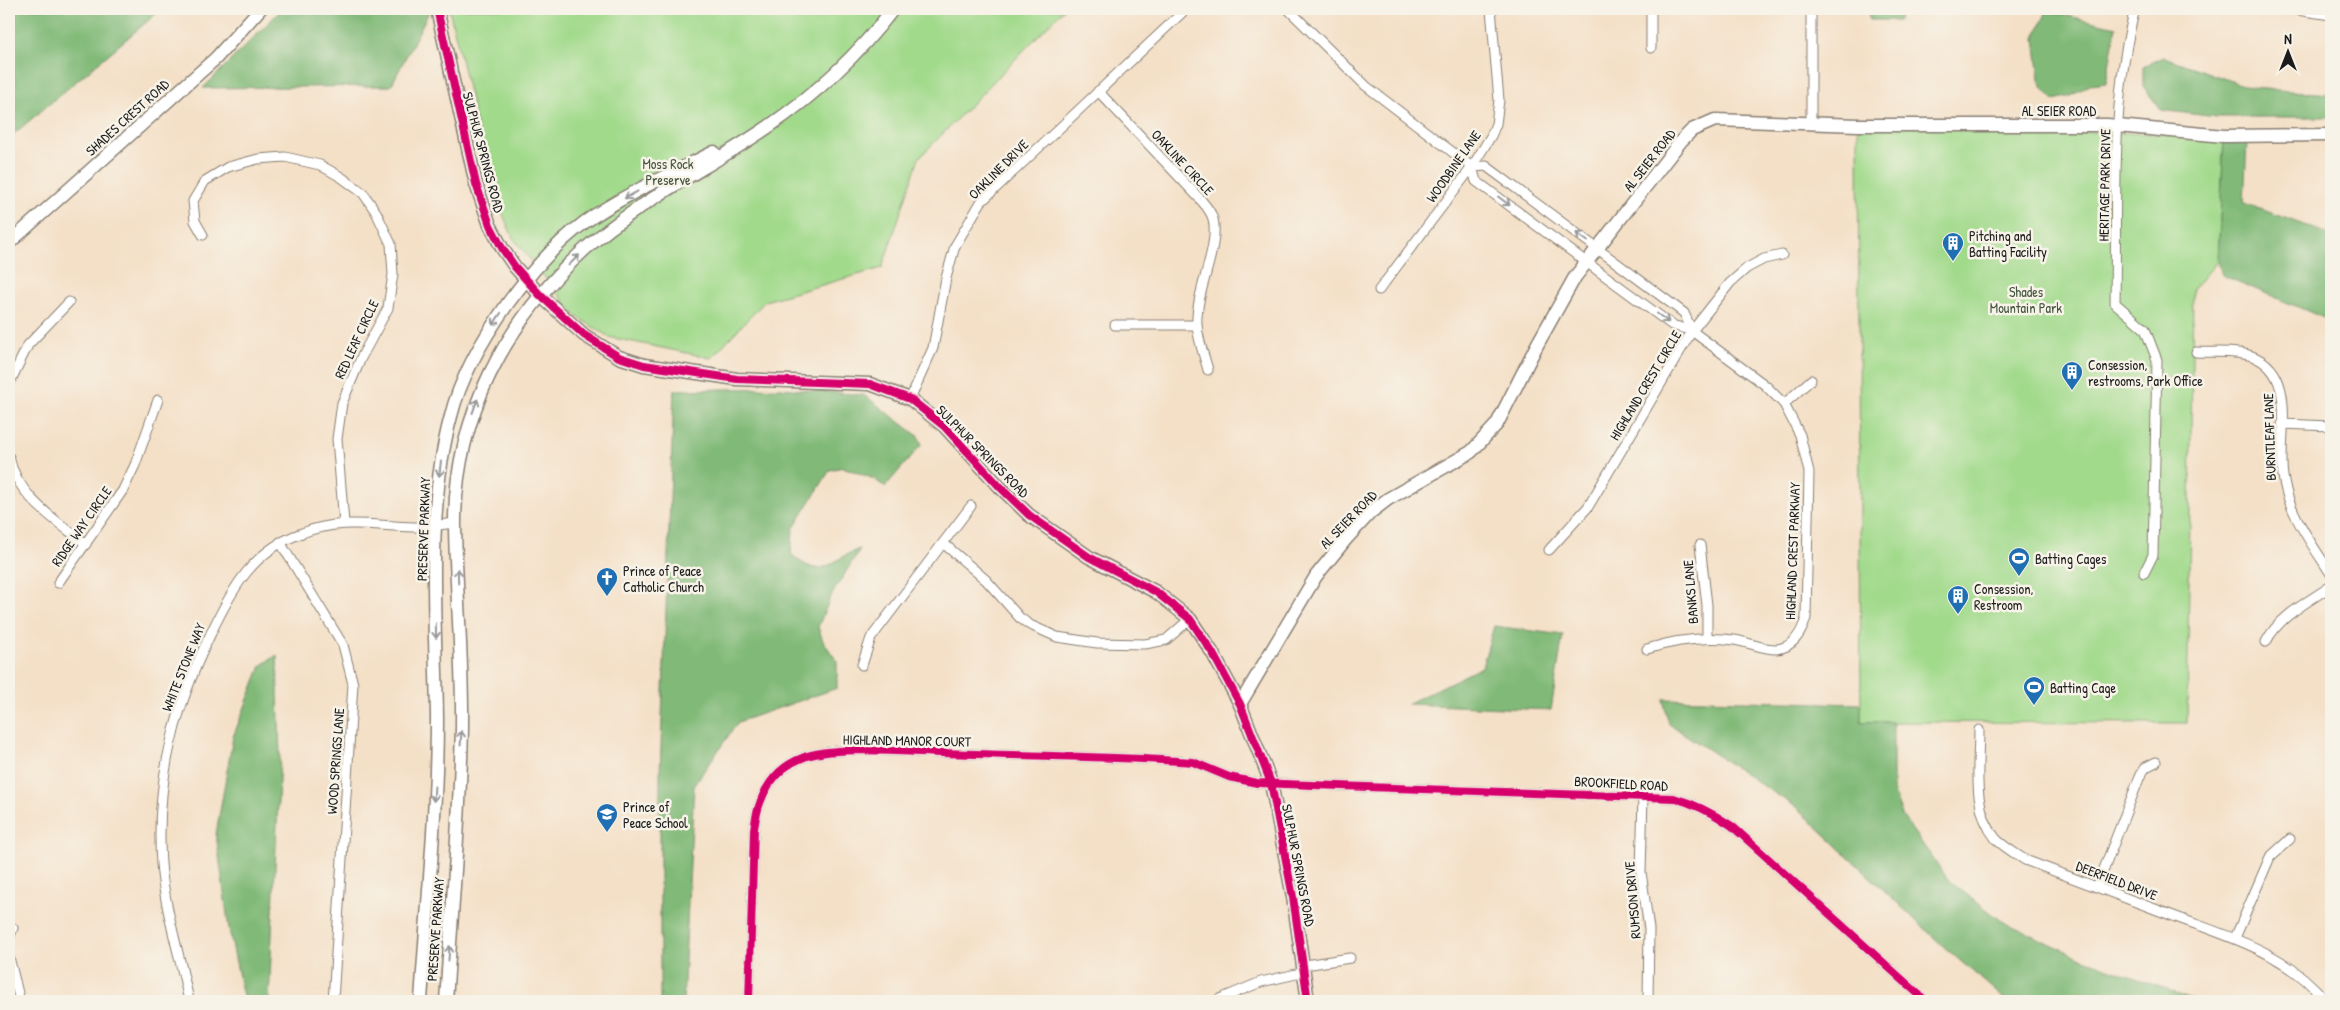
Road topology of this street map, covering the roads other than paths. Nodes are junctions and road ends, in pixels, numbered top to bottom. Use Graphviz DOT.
graph roads {
  1 [pos="260,9"];
  2 [pos="437,9"];
  3 [pos="893,9"];
  4 [pos="1186,9"];
  5 [pos="1288,9"];
  6 [pos="1491,9"];
  7 [pos="1651,9"];
  8 [pos="1811,9"];
  9 [pos="2135,9"];
  10 [pos="2290,9"];
  11 [pos="2331,15"];
  12 [pos="1651,48"];
  13 [pos="1098,91"];
  14 [pos="1811,123"];
  15 [pos="2118,125"];
  16 [pos="768,126"];
  17 [pos="2331,135"];
  18 [pos="1472,167"];
  19 [pos="1536,203"];
  20 [pos="1526,218"];
  21 [pos="203,235"];
  22 [pos="9,243"];
  23 [pos="1597,248"];
  24 [pos="1782,255"];
  25 [pos="1586,262"];
  26 [pos="526,279"];
  27 [pos="1650,288"];
  28 [pos="1380,290"];
  29 [pos="540,295"];
  30 [pos="1640,301"];
  31 [pos="69,302"];
  32 [pos="1115,325"];
  33 [pos="1197,325"];
  34 [pos="1692,331"];
  35 [pos="2196,352"];
  36 [pos="1208,370"];
  37 [pos="1812,380"];
  38 [pos="9,384"];
  39 [pos="910,399"];
  40 [pos="158,400"];
  41 [pos="1784,404"];
  42 [pos="2282,424"];
  43 [pos="2331,426"];
  44 [pos="9,457"];
  45 [pos="971,506"];
  46 [pos="344,523"];
  47 [pos="455,523"];
  48 [pos="435,525"];
  49 [pos="280,542"];
  50 [pos="943,543"];
  51 [pos="86,544"];
  52 [pos="1700,545"];
  53 [pos="1548,550"];
  54 [pos="2144,572"];
  55 [pos="2331,574"];
  56 [pos="58,583"];
  57 [pos="2331,586"];
  58 [pos="1190,619"];
  59 [pos="1707,638"];
  60 [pos="2266,642"];
  61 [pos="1647,649"];
  62 [pos="862,665"];
  63 [pos="1240,704"];
  64 [pos="1979,730"];
  65 [pos="2156,762"];
  66 [pos="1271,783"];
  67 [pos="1643,795"];
  68 [pos="2290,839"];
  69 [pos="2097,887"];
  70 [pos="13,928"];
  71 [pos="9,938"];
  72 [pos="2235,938"];
  73 [pos="9,957"];
  74 [pos="1350,958"];
  75 [pos="1305,968"];
  76 [pos="20,1001"];
  77 [pos="188,1001"];
  78 [pos="333,1001"];
  79 [pos="421,1001"];
  80 [pos="446,1001"];
  81 [pos="749,1001"];
  82 [pos="1215,1001"];
  83 [pos="1308,1001"];
  84 [pos="1648,1001"];
  85 [pos="1926,1001"];
  86 [pos="2326,1001"];
  1 -- 22 [label="street, SHADES CREST ROAD"];
  2 -- 26 [label="street, SULPHUR SPRINGS ROAD"];
  3 -- 16 [label="street, PRESERVE PARKWAY"];
  4 -- 13 [label="street, OAKLINE DRIVE"];
  5 -- 18 [label="street, HIGHLAND CREST PARKWAY"];
  6 -- 18 [label="street, WOODBINE LANE"];
  7 -- 12 [label="street"];
  8 -- 14 [label="street"];
  9 -- 15 [label="street, HERITAGE PARK DRIVE"];
  10 -- 11 [label="street"];
  13 -- 33 [label="street, OAKLINE CIRCLE"];
  13 -- 39 [label="street, OAKLINE DRIVE"];
  14 -- 15 [label="street, AL SEIER ROAD"];
  14 -- 23 [label="street, AL SEIER ROAD"];
  15 -- 17 [label="street, AL SEIER ROAD"];
  15 -- 54 [label="street, HERITAGE PARK DRIVE"];
  16 -- 26 [label="street, PRESERVE PARKWAY, one-way"];
  29 -- 16 [label="street, PRESERVE PARKWAY, one-way"];
  18 -- 19 [label="street, HIGHLAND CREST PARKWAY"];
  18 -- 20 [label="street, HIGHLAND CREST PARKWAY, one-way"];
  18 -- 28 [label="street, WOODBINE LANE"];
  19 -- 20 [label="street"];
  23 -- 19 [label="street, HIGHLAND CREST PARKWAY, one-way"];
  20 -- 25 [label="street, HIGHLAND CREST PARKWAY"];
  21 -- 46 [label="street, RED LEAF CIRCLE"];
  23 -- 25 [label="street, AL SEIER ROAD"];
  23 -- 27 [label="street, HIGHLAND CREST PARKWAY"];
  24 -- 34 [label="street, HIGHLAND CREST CIRCLE"];
  25 -- 30 [label="street, HIGHLAND CREST PARKWAY"];
  25 -- 63 [label="street, AL SEIER ROAD"];
  26 -- 29 [label="street, SULPHUR SPRINGS ROAD"];
  26 -- 48 [label="street, PRESERVE PARKWAY, one-way"];
  27 -- 30 [label="street"];
  27 -- 34 [label="street, HIGHLAND CREST PARKWAY"];
  29 -- 39 [label="street, SULPHUR SPRINGS ROAD"];
  47 -- 29 [label="street, PRESERVE PARKWAY, one-way"];
  30 -- 34 [label="street, HIGHLAND CREST PARKWAY, one-way"];
  31 -- 38 [label="street"];
  32 -- 33 [label="street"];
  33 -- 36 [label="street, OAKLINE CIRCLE"];
  34 -- 41 [label="street, HIGHLAND CREST PARKWAY"];
  34 -- 53 [label="street, HIGHLAND CREST CIRCLE"];
  35 -- 42 [label="street, BURNTLEAF LANE"];
  37 -- 41 [label="street"];
  39 -- 58 [label="street, SULPHUR SPRINGS ROAD"];
  40 -- 51 [label="street, RIDGE WAY CIRCLE"];
  41 -- 59 [label="street, HIGHLAND CREST PARKWAY"];
  42 -- 43 [label="street"];
  42 -- 55 [label="street, BURNTLEAF LANE"];
  44 -- 51 [label="street"];
  45 -- 50 [label="street"];
  46 -- 48 [label="street, WHITE STONE WAY"];
  46 -- 49 [label="street, WHITE STONE WAY"];
  47 -- 48 [label="street, WHITE STONE WAY"];
  80 -- 47 [label="street, PRESERVE PARKWAY, one-way"];
  48 -- 79 [label="street, PRESERVE PARKWAY, one-way"];
  49 -- 77 [label="street, WHITE STONE WAY"];
  49 -- 78 [label="street, WOOD SPRINGS LANE"];
  50 -- 58 [label="street"];
  50 -- 62 [label="street"];
  51 -- 56 [label="street, RIDGE WAY CIRCLE"];
  52 -- 59 [label="street, BANKS LANE"];
  57 -- 60 [label="street"];
  58 -- 63 [label="street, SULPHUR SPRINGS ROAD"];
  59 -- 61 [label="street, HIGHLAND CREST PARKWAY"];
  63 -- 66 [label="street, SULPHUR SPRINGS ROAD"];
  64 -- 69 [label="street, DEERFIELD DRIVE"];
  65 -- 69 [label="street"];
  66 -- 67 [label="street, BROOKFIELD ROAD"];
  66 -- 75 [label="street, SULPHUR SPRINGS ROAD"];
  66 -- 81 [label="street, HIGHLAND MANOR COURT"];
  67 -- 84 [label="street, RUMSON DRIVE"];
  67 -- 85 [label="street, BROOKFIELD ROAD"];
  68 -- 72 [label="street"];
  69 -- 72 [label="street, DEERFIELD DRIVE"];
  70 -- 71 [label="street"];
  72 -- 86 [label="street, DEERFIELD DRIVE"];
  73 -- 76 [label="street"];
  74 -- 75 [label="street"];
  75 -- 82 [label="street"];
  75 -- 83 [label="street, SULPHUR SPRINGS ROAD"];
}
